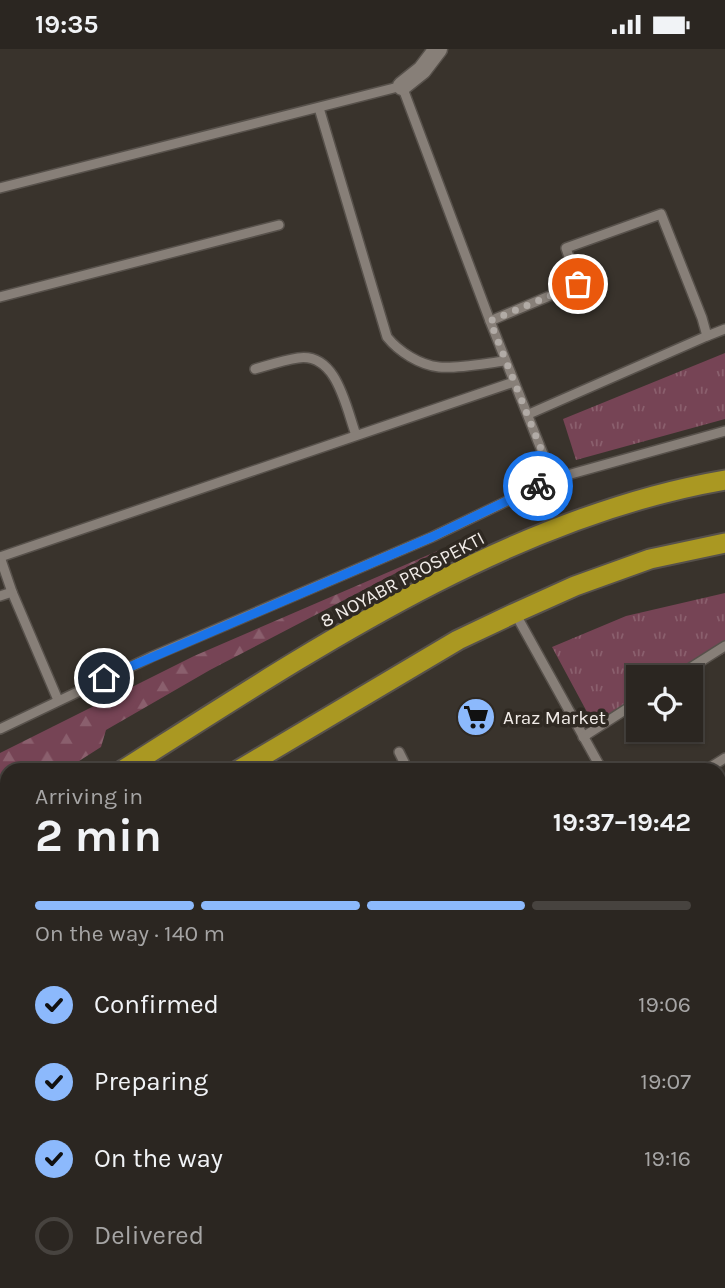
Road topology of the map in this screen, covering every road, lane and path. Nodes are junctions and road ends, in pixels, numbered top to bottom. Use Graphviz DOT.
graph roads {
  1 [pos="438,49"];
  2 [pos="402,86"];
  3 [pos="318,108"];
  4 [pos="0,188"];
  5 [pos="279,225"];
  6 [pos="0,297"];
  7 [pos="490,321"];
  8 [pos="725,329"];
  9 [pos="707,336"];
  10 [pos="505,361"];
  11 [pos="255,369"];
  12 [pos="514,382"];
  13 [pos="529,414"];
  14 [pos="725,431"];
  15 [pos="356,435"];
  16 [pos="553,479"];
  17 [pos="725,480"];
  18 [pos="725,543"];
  19 [pos="0,557"];
  20 [pos="12,592"];
  21 [pos="0,596"];
  22 [pos="515,613"];
  23 [pos="725,646"];
  24 [pos="695,665"];
  25 [pos="58,700"];
  26 [pos="626,709"];
  27 [pos="0,729"];
  28 [pos="583,737"];
  29 [pos="399,752"];
  30 [pos="134,763"];
  31 [pos="251,763"];
  32 [pos="404,763"];
  33 [pos="598,763"];
  1 -- 2 [label="street"];
  2 -- 3 [label="lane"];
  2 -- 7 [label="lane"];
  3 -- 4 [label="lane"];
  3 -- 10 [label="lane"];
  5 -- 6 [label="lane"];
  7 -- 9 [label="lane"];
  7 -- 10 [label="lane"];
  8 -- 9 [label="lane"];
  9 -- 13 [label="lane"];
  10 -- 12 [label="lane"];
  11 -- 15 [label="lane"];
  12 -- 13 [label="lane"];
  12 -- 15 [label="lane"];
  13 -- 16 [label="lane"];
  14 -- 16 [label="lane"];
  15 -- 19 [label="lane"];
  16 -- 25 [label="lane"];
  17 -- 30 [label="highway, 8 NOYABR PROSPEKTI"];
  18 -- 22 [label="highway"];
  19 -- 20 [label="lane"];
  20 -- 21 [label="lane"];
  20 -- 25 [label="lane"];
  22 -- 28 [label="lane"];
  22 -- 31 [label="highway"];
  23 -- 24 [label="lane"];
  25 -- 27 [label="lane"];
  26 -- 28 [label="lane"];
  28 -- 33 [label="lane"];
  29 -- 32 [label="lane"];
}
